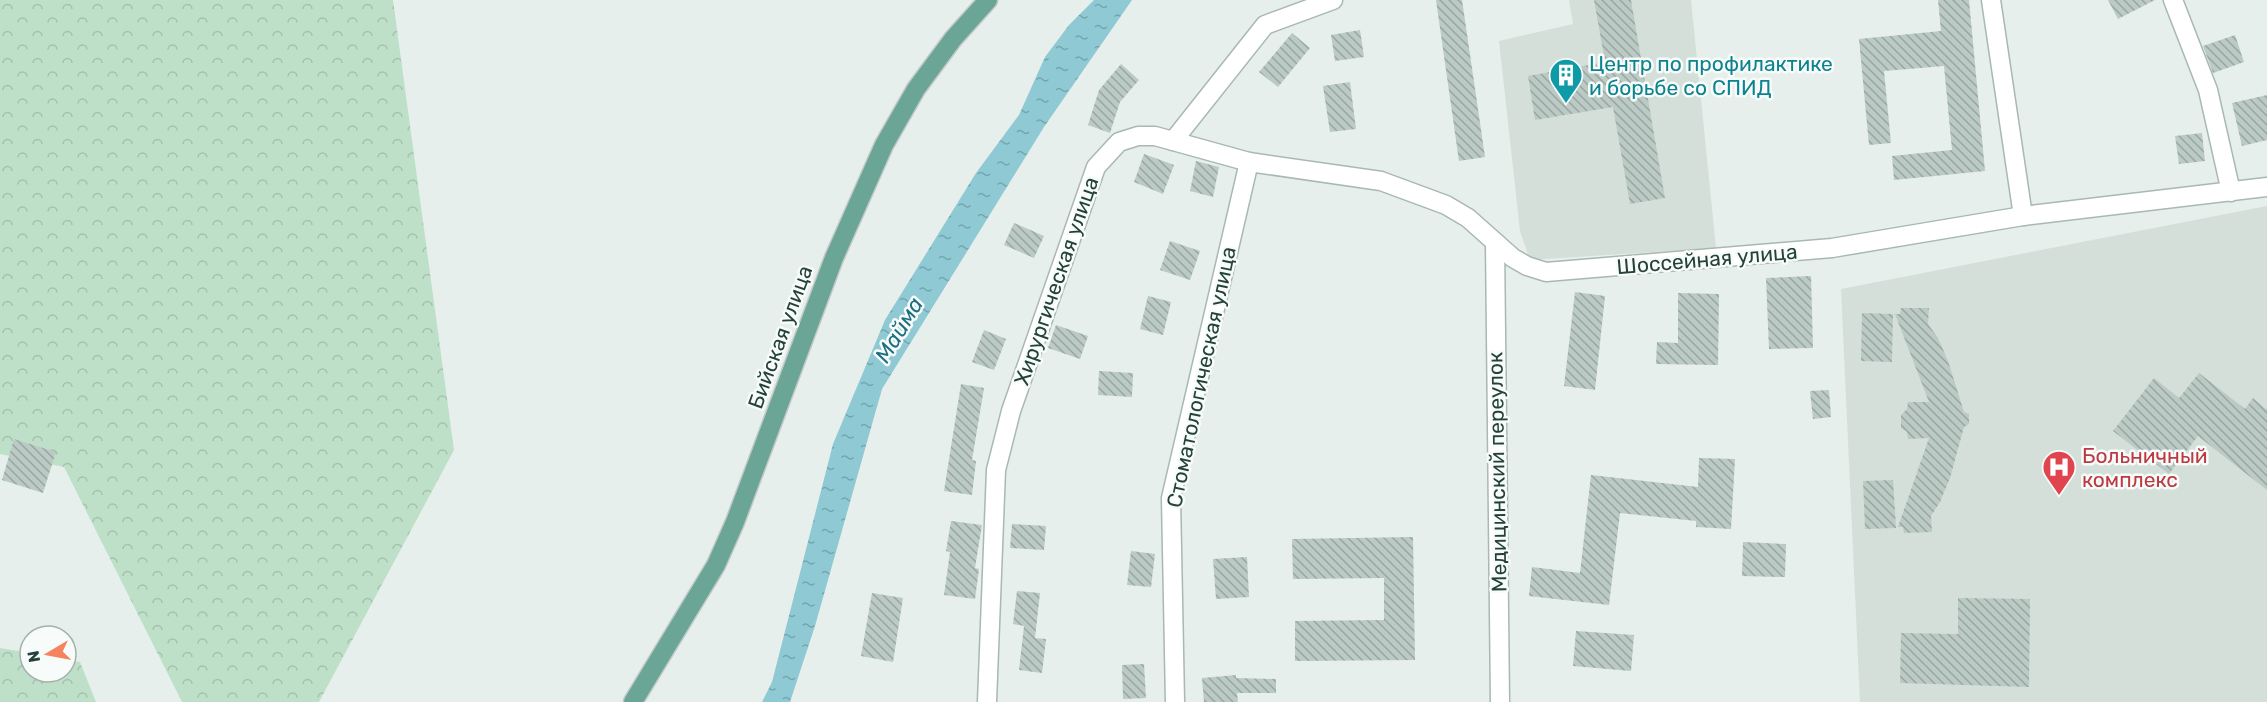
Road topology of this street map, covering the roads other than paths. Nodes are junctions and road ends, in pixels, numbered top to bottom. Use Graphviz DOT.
graph roads {
  1 [pos="988,0"];
  2 [pos="1333,0"];
  3 [pos="1991,0"];
  4 [pos="2173,0"];
  5 [pos="1173,141"];
  6 [pos="1248,162"];
  7 [pos="2267,187"];
  8 [pos="2231,192"];
  9 [pos="2023,216"];
  10 [pos="1495,242"];
  11 [pos="633,702"];
  12 [pos="987,702"];
  13 [pos="1175,702"];
  14 [pos="1500,702"];
  1 -- 11 [label="main road, Бийская улица"];
  2 -- 5 [label="street"];
  3 -- 9 [label="street"];
  4 -- 8 [label="street"];
  5 -- 6 [label="street, Шоссейная улица"];
  5 -- 12 [label="street, Хирургическая улица"];
  6 -- 10 [label="street, Шоссейная улица"];
  6 -- 13 [label="street, Стоматологическая улица"];
  7 -- 8 [label="street, Шоссейная улица"];
  8 -- 9 [label="street, Шоссейная улица"];
  9 -- 10 [label="street, Шоссейная улица"];
  10 -- 14 [label="street, Медицинский переулок"];
}
